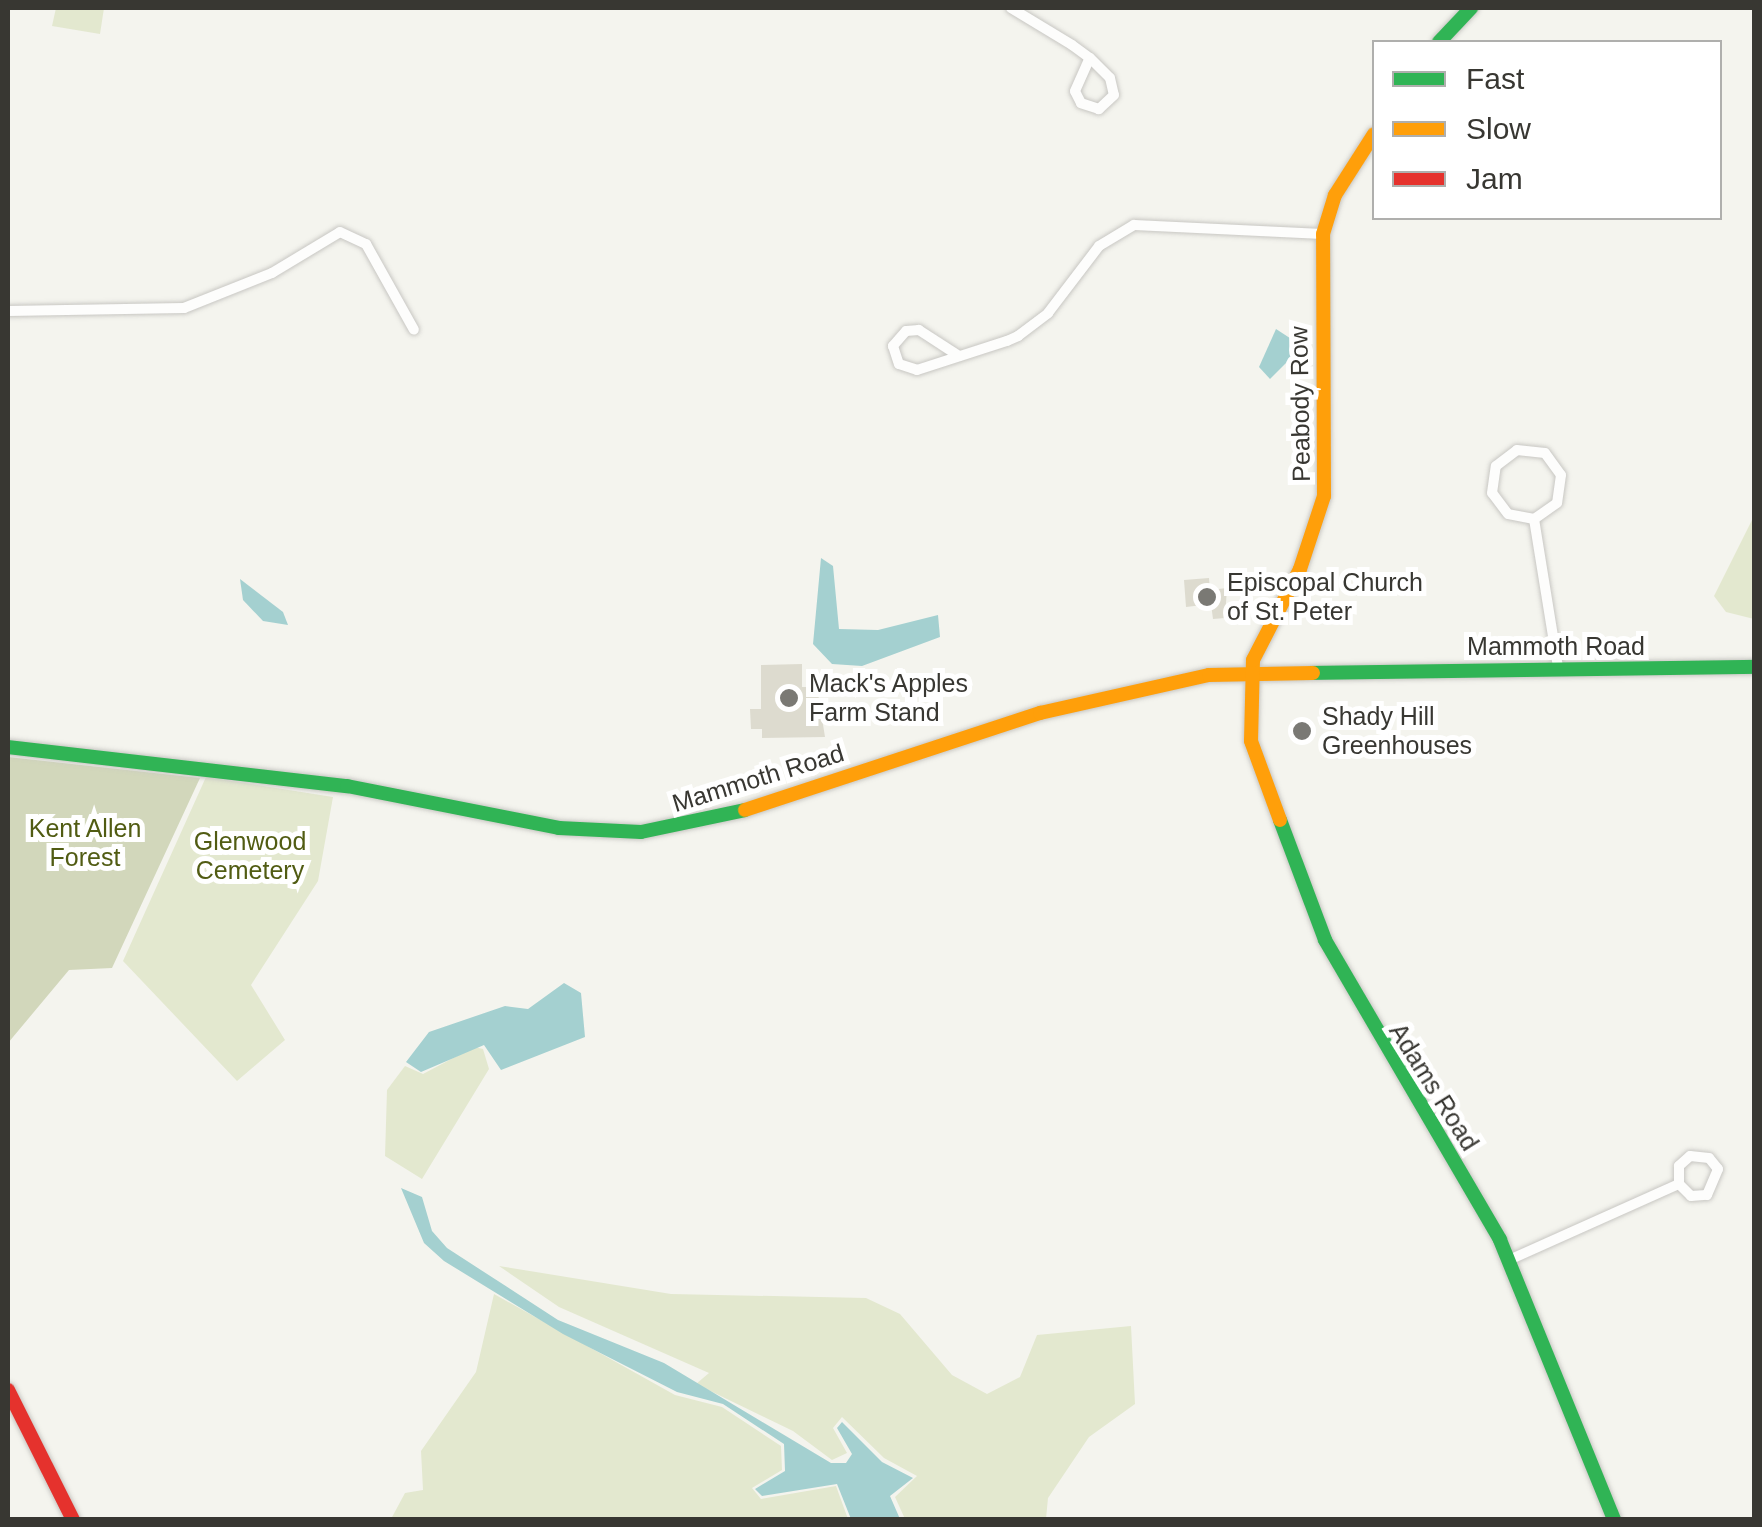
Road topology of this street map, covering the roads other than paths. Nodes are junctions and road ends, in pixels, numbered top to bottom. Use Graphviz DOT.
graph roads {
  1 [pos="1011,8"];
  2 [pos="1472,8"];
  3 [pos="1441,40"];
  4 [pos="1090,58"];
  5 [pos="1372,137"];
  6 [pos="1323,234"];
  7 [pos="8,311"];
  8 [pos="414,330"];
  9 [pos="960,356"];
  10 [pos="1534,519"];
  11 [pos="1754,667"];
  12 [pos="1558,668"];
  13 [pos="1250,670"];
  14 [pos="8,747"];
  15 [pos="1678,1184"];
  16 [pos="1508,1260"];
  17 [pos="8,1390"];
  18 [pos="73,1520"];
  19 [pos="1614,1520"];
  1 -- 4 [label="street"];
  2 -- 3 [label="main road"];
  4 -- 4 [label="street"];
  5 -- 6 [label="main road, Peabody Row"];
  6 -- 9 [label="street"];
  6 -- 13 [label="main road, Peabody Row"];
  7 -- 8 [label="street"];
  9 -- 9 [label="street"];
  10 -- 10 [label="street"];
  10 -- 12 [label="street"];
  11 -- 12 [label="main road, Mammoth Road"];
  12 -- 13 [label="main road, Mammoth Road"];
  13 -- 14 [label="main road, Mammoth Road"];
  13 -- 16 [label="main road, Adams Road"];
  15 -- 15 [label="street"];
  15 -- 16 [label="street"];
  16 -- 19 [label="main road, Adams Road"];
  17 -- 18 [label="main road"];
}
